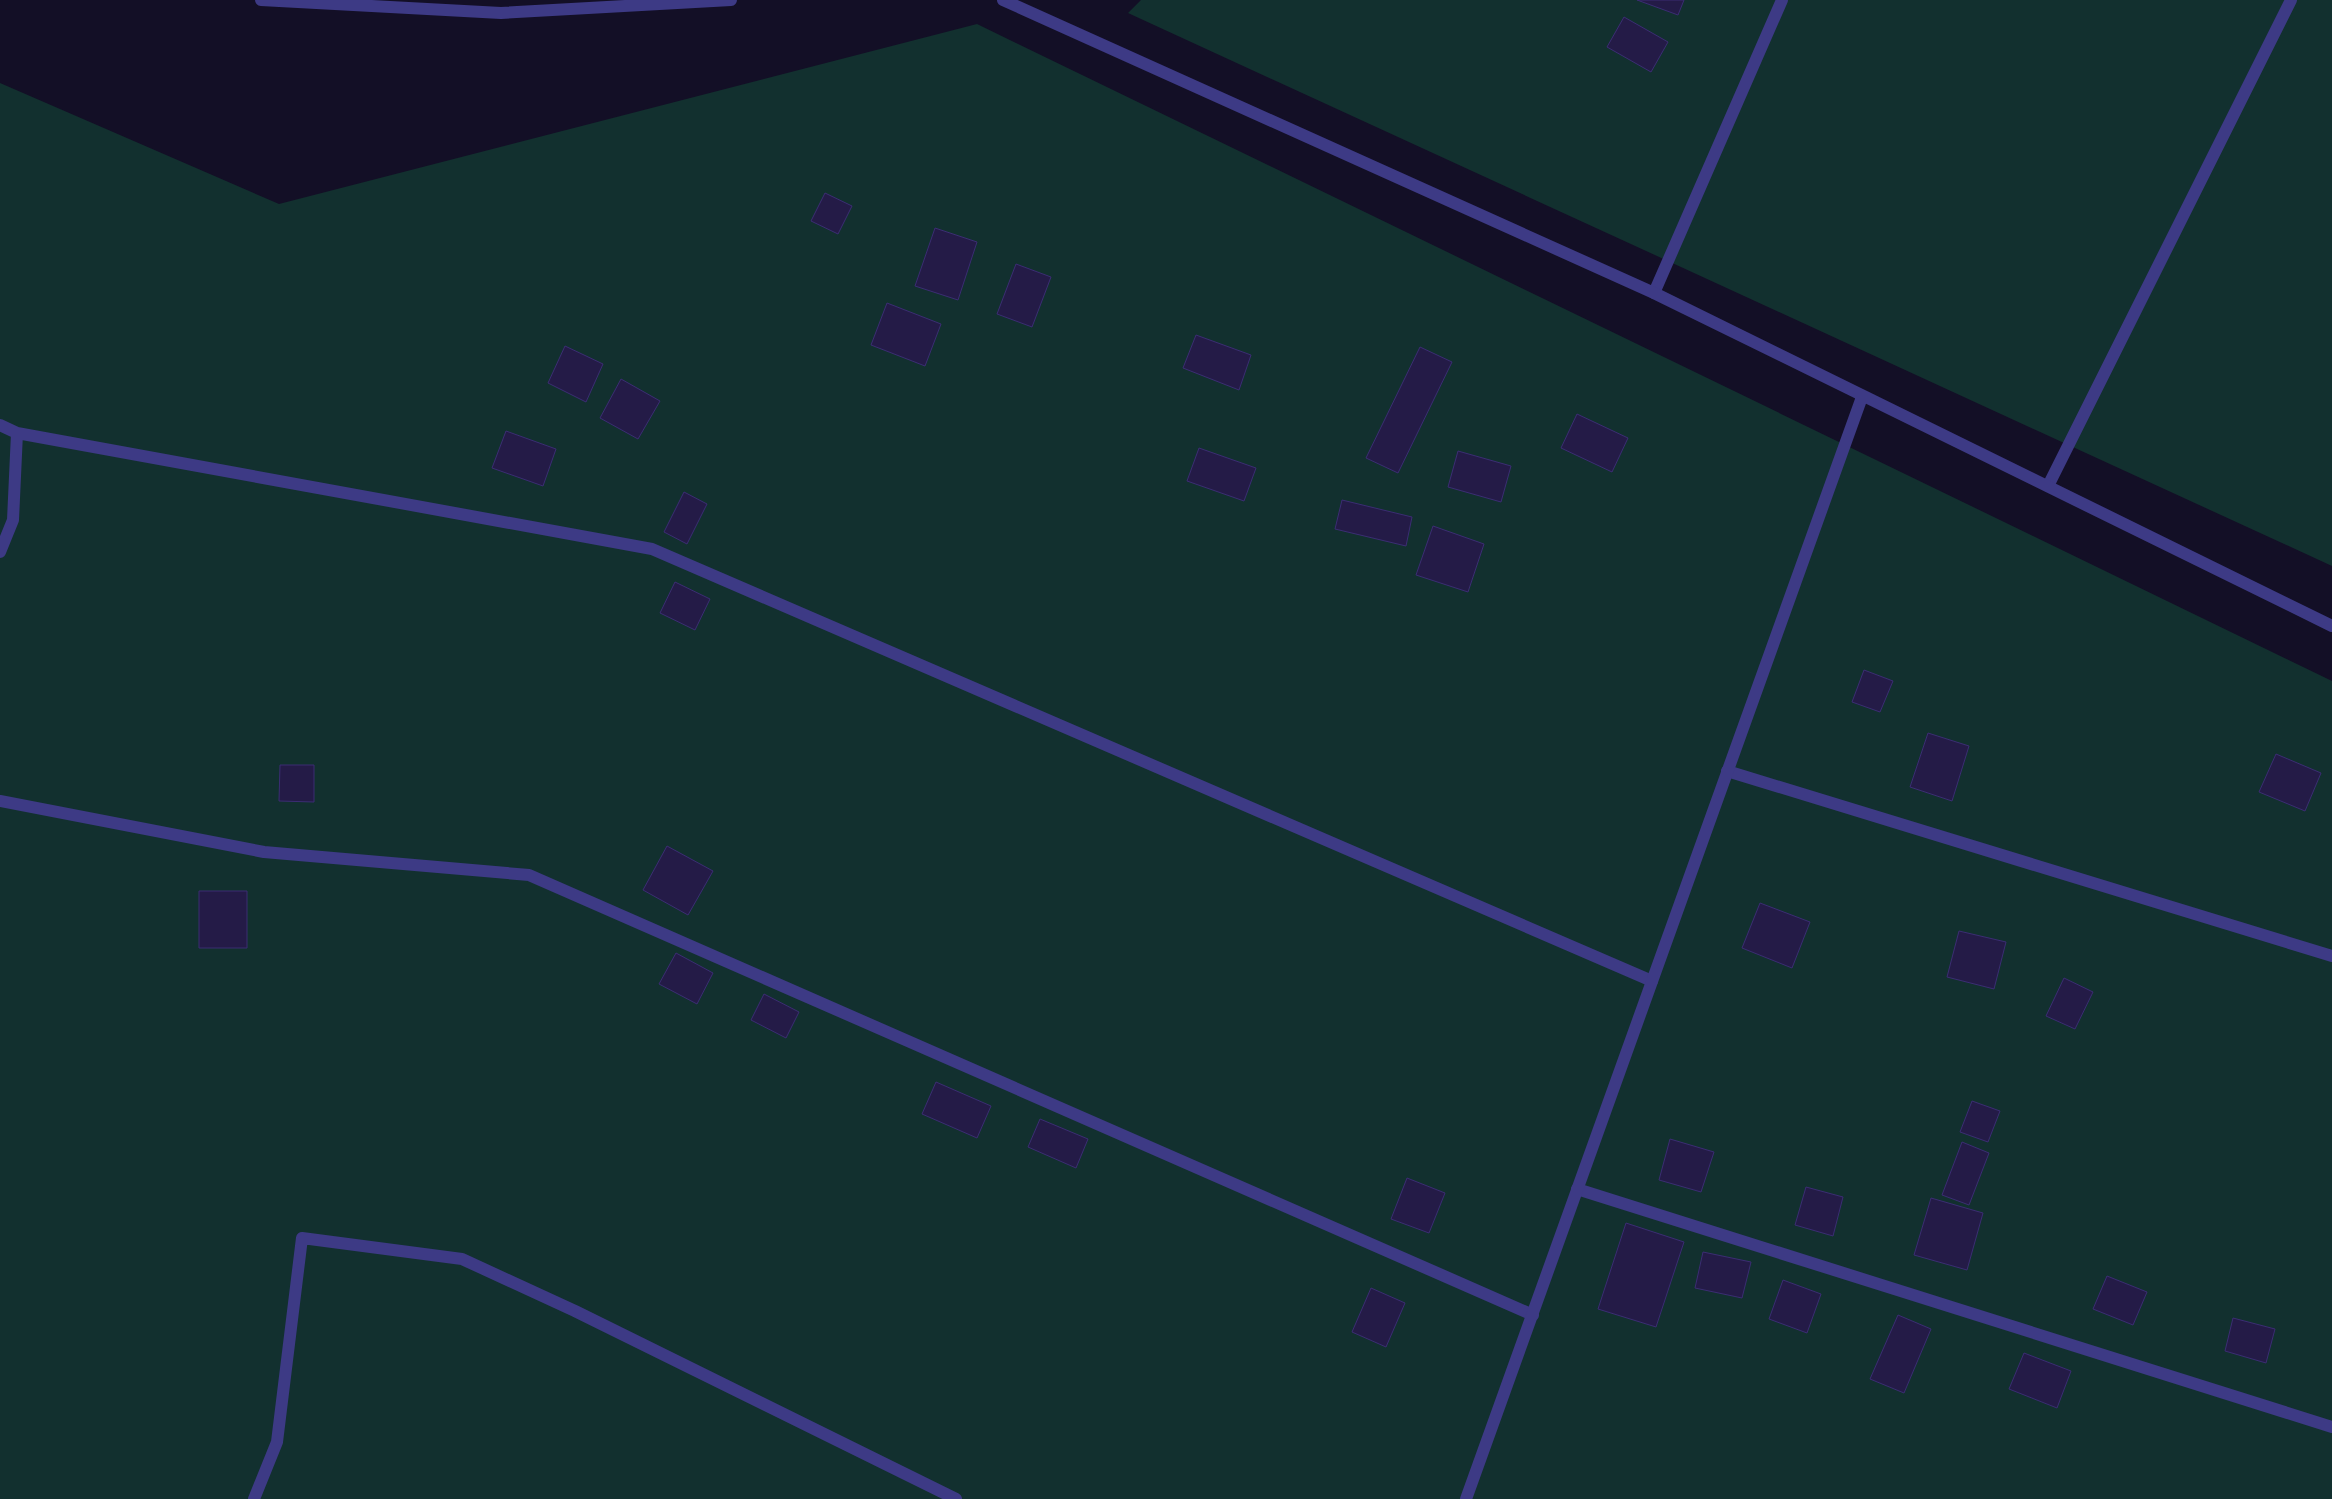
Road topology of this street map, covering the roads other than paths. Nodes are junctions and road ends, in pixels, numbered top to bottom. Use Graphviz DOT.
graph roads {
  1 [pos="261,0"];
  2 [pos="731,0"];
  3 [pos="1003,0"];
  4 [pos="1782,0"];
  5 [pos="2291,0"];
  6 [pos="1654,293"];
  7 [pos="1862,397"];
  8 [pos="0,425"];
  9 [pos="17,433"];
  10 [pos="2048,486"];
  11 [pos="0,552"];
  12 [pos="2332,626"];
  13 [pos="1728,771"];
  14 [pos="0,801"];
  15 [pos="2332,956"];
  16 [pos="1652,981"];
  17 [pos="1578,1189"];
  18 [pos="1532,1315"];
  19 [pos="2332,1427"];
  20 [pos="254,1499"];
  21 [pos="956,1499"];
  22 [pos="1466,1499"];
  1 -- 2 [label="street"];
  3 -- 6 [label="street"];
  4 -- 6 [label="street"];
  5 -- 10 [label="street"];
  6 -- 7 [label="street"];
  7 -- 10 [label="street"];
  7 -- 13 [label="street"];
  8 -- 9 [label="street"];
  9 -- 11 [label="street"];
  9 -- 16 [label="street"];
  10 -- 12 [label="street"];
  13 -- 15 [label="street"];
  13 -- 16 [label="street"];
  14 -- 18 [label="street"];
  16 -- 17 [label="street"];
  17 -- 18 [label="street"];
  17 -- 19 [label="street"];
  18 -- 22 [label="street"];
  20 -- 21 [label="street"];
}
